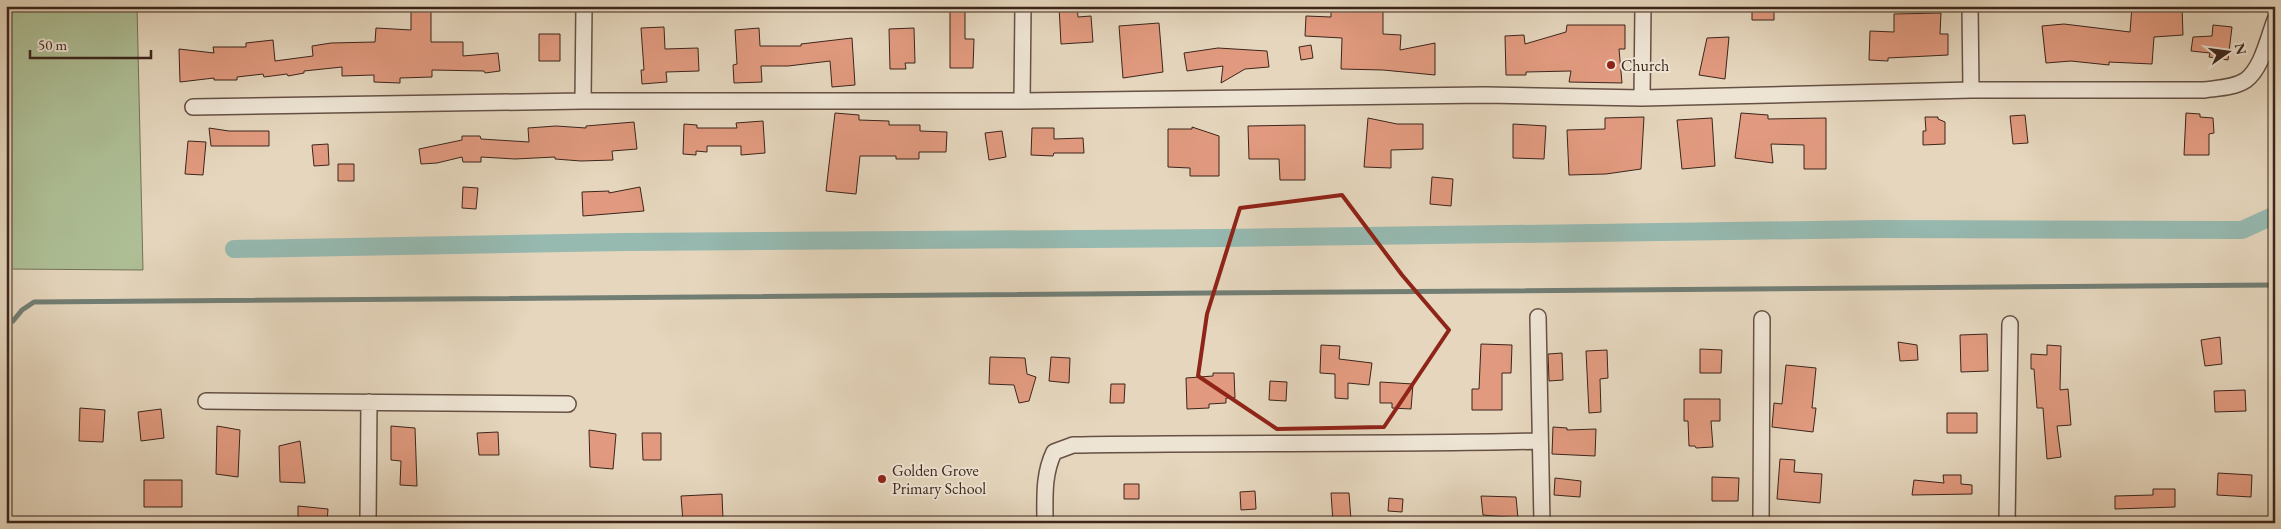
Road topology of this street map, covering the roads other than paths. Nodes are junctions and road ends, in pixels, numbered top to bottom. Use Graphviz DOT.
graph roads {
  1 [pos="584,6"];
  2 [pos="1023,6"];
  3 [pos="1643,6"];
  4 [pos="1970,6"];
  5 [pos="2275,20"];
  6 [pos="1971,90"];
  7 [pos="1642,98"];
  8 [pos="1022,100"];
  9 [pos="583,101"];
  10 [pos="193,107"];
  11 [pos="1538,317"];
  12 [pos="1762,319"];
  13 [pos="2010,324"];
  14 [pos="206,401"];
  15 [pos="368,402"];
  16 [pos="568,404"];
  17 [pos="1540,441"];
  18 [pos="368,523"];
  19 [pos="1046,523"];
  20 [pos="1542,523"];
  21 [pos="1761,523"];
  22 [pos="2007,523"];
  1 -- 9 [label="street"];
  2 -- 8 [label="street"];
  3 -- 7 [label="street"];
  4 -- 6 [label="street"];
  5 -- 6 [label="street"];
  6 -- 7 [label="street"];
  7 -- 8 [label="street"];
  8 -- 9 [label="street"];
  9 -- 10 [label="street"];
  11 -- 17 [label="street"];
  12 -- 21 [label="street"];
  13 -- 22 [label="street"];
  14 -- 15 [label="street"];
  15 -- 16 [label="street"];
  15 -- 18 [label="street"];
  17 -- 19 [label="street"];
  17 -- 20 [label="street"];
}
